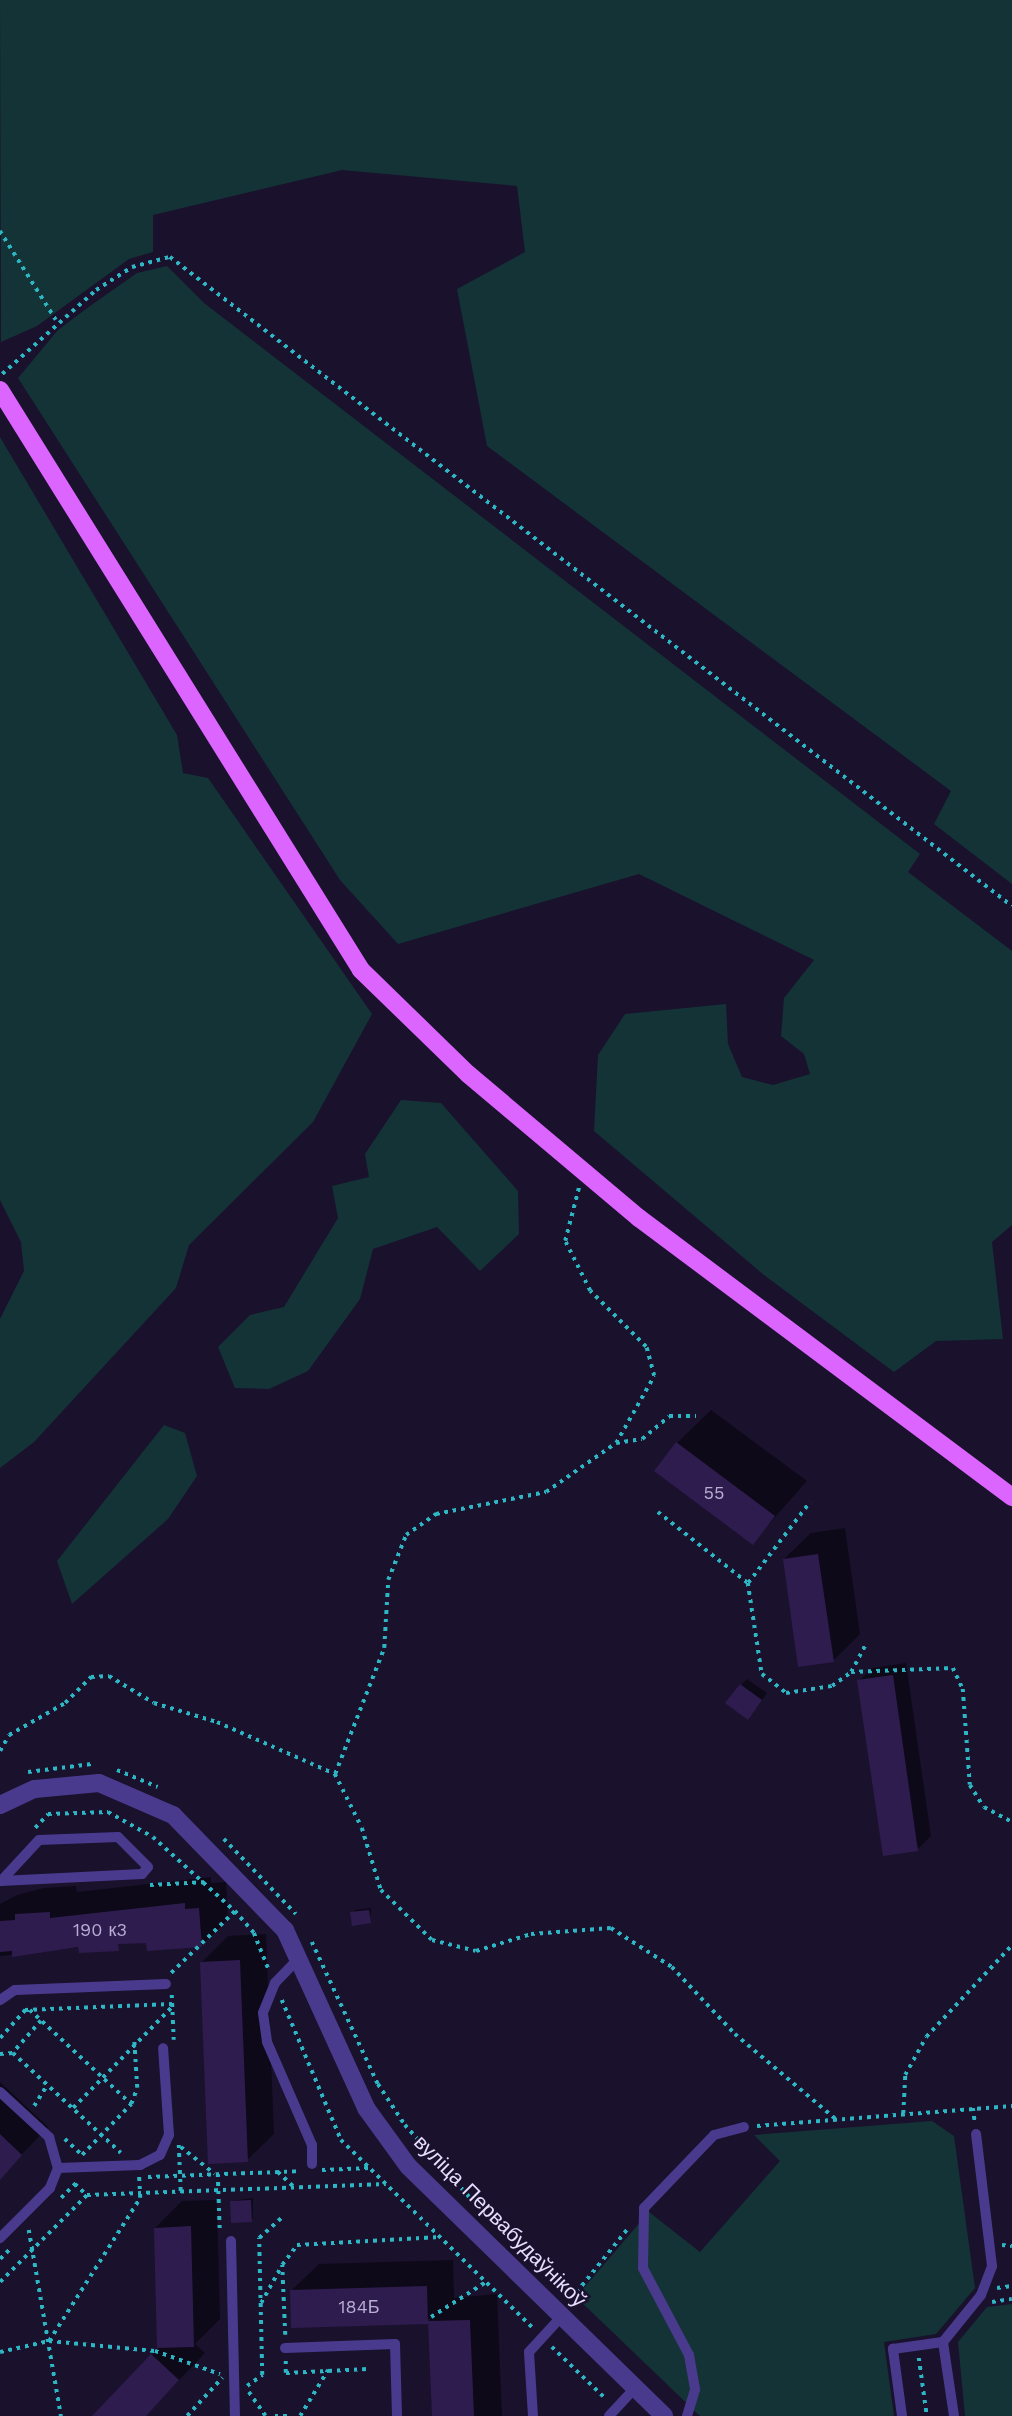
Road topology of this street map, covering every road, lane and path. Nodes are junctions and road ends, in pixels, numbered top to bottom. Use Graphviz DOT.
graph roads {
  1 [pos="0,232"];
  2 [pos="56,320"];
  3 [pos="0,376"];
  4 [pos="0,390"];
  5 [pos="1012,906"];
  6 [pos="585,1172"];
  7 [pos="696,1416"];
  8 [pos="616,1443"];
  9 [pos="1012,1497"];
  10 [pos="810,1502"];
  11 [pos="658,1512"];
  12 [pos="748,1583"];
  13 [pos="866,1644"];
  14 [pos="851,1672"];
  15 [pos="0,1751"];
  16 [pos="101,1765"];
  17 [pos="113,1769"];
  18 [pos="335,1773"];
  19 [pos="21,1774"];
  20 [pos="166,1792"];
  21 [pos="0,1805"];
  22 [pos="1012,1822"];
  23 [pos="214,1830"];
  24 [pos="30,1833"];
  25 [pos="0,1881"];
  26 [pos="235,1911"];
  27 [pos="299,1917"];
  28 [pos="304,1928"];
  29 [pos="1012,1945"];
  30 [pos="299,1957"];
  31 [pos="275,1983"];
  32 [pos="166,1984"];
  33 [pos="0,2000"];
  34 [pos="173,2005"];
  35 [pos="29,2010"];
  36 [pos="41,2021"];
  37 [pos="0,2038"];
  38 [pos="134,2040"];
  39 [pos="163,2048"];
  40 [pos="174,2048"];
  41 [pos="13,2053"];
  42 [pos="0,2054"];
  43 [pos="101,2077"];
  44 [pos="0,2092"];
  45 [pos="131,2104"];
  46 [pos="1012,2106"];
  47 [pos="73,2108"];
  48 [pos="903,2115"];
  49 [pos="838,2121"];
  50 [pos="744,2127"];
  51 [pos="178,2131"];
  52 [pos="101,2134"];
  53 [pos="976,2134"];
  54 [pos="179,2145"];
  55 [pos="82,2155"];
  56 [pos="127,2158"];
  57 [pos="313,2164"];
  58 [pos="58,2168"];
  59 [pos="370,2168"];
  60 [pos="277,2171"];
  61 [pos="216,2174"];
  62 [pos="181,2176"];
  63 [pos="139,2177"];
  64 [pos="127,2178"];
  65 [pos="91,2179"];
  66 [pos="75,2184"];
  67 [pos="386,2184"];
  68 [pos="294,2187"];
  69 [pos="181,2192"];
  70 [pos="140,2193"];
  71 [pos="87,2195"];
  72 [pos="57,2202"];
  73 [pos="645,2208"];
  74 [pos="282,2217"];
  75 [pos="39,2221"];
  76 [pos="491,2221"];
  77 [pos="29,2230"];
  78 [pos="440,2237"];
  79 [pos="0,2238"];
  80 [pos="231,2241"];
  81 [pos="1002,2245"];
  82 [pos="1012,2246"];
  83 [pos="32,2249"];
  84 [pos="0,2259"];
  85 [pos="282,2265"];
  86 [pos="0,2282"];
  87 [pos="486,2282"];
  88 [pos="561,2289"];
  89 [pos="571,2299"];
  90 [pos="260,2304"];
  91 [pos="576,2304"];
  92 [pos="562,2316"];
  93 [pos="430,2317"];
  94 [pos="542,2337"];
  95 [pos="49,2342"];
  96 [pos="943,2342"];
  97 [pos="918,2345"];
  98 [pos="285,2348"];
  99 [pos="0,2352"];
  100 [pos="368,2369"];
  101 [pos="328,2370"];
  102 [pos="635,2388"];
  103 [pos="612,2412"];
  104 [pos="61,2416"];
  105 [pos="187,2416"];
  106 [pos="235,2416"];
  107 [pos="266,2416"];
  108 [pos="275,2416"];
  109 [pos="292,2416"];
  110 [pos="300,2416"];
  111 [pos="397,2416"];
  112 [pos="533,2416"];
  113 [pos="664,2416"];
  114 [pos="687,2416"];
  115 [pos="902,2416"];
  116 [pos="928,2416"];
  117 [pos="954,2416"];
  1 -- 2 [label="path"];
  2 -- 3 [label="path"];
  2 -- 5 [label="path"];
  4 -- 6 [label="main road"];
  6 -- 8 [label="path"];
  6 -- 9 [label="main road"];
  7 -- 8 [label="path"];
  8 -- 18 [label="path"];
  10 -- 12 [label="path"];
  11 -- 12 [label="path"];
  12 -- 14 [label="path"];
  13 -- 14 [label="path"];
  14 -- 22 [label="path"];
  15 -- 18 [label="path"];
  16 -- 19 [label="path"];
  17 -- 20 [label="path"];
  18 -- 49 [label="path"];
  21 -- 30 [label="street, вуліца Первабудаўнікоў"];
  23 -- 27 [label="path"];
  24 -- 26 [label="path"];
  25 -- 25 [label="lane"];
  26 -- 31 [label="path"];
  26 -- 34 [label="path"];
  28 -- 76 [label="path"];
  29 -- 48 [label="path"];
  30 -- 31 [label="lane"];
  30 -- 92 [label="street, вуліца Первабудаўнікоў"];
  31 -- 57 [label="lane"];
  31 -- 59 [label="path"];
  32 -- 33 [label="lane"];
  34 -- 35 [label="path"];
  34 -- 38 [label="path"];
  34 -- 40 [label="path"];
  35 -- 36 [label="path"];
  35 -- 37 [label="path"];
  36 -- 41 [label="path"];
  36 -- 43 [label="path"];
  38 -- 43 [label="path"];
  38 -- 45 [label="path"];
  39 -- 58 [label="lane"];
  41 -- 42 [label="path"];
  41 -- 47 [label="path"];
  43 -- 45 [label="path"];
  43 -- 47 [label="path"];
  44 -- 58 [label="lane"];
  45 -- 52 [label="path"];
  46 -- 48 [label="path"];
  47 -- 52 [label="path"];
  48 -- 49 [label="path"];
  49 -- 50 [label="path"];
  50 -- 73 [label="lane"];
  51 -- 54 [label="path"];
  52 -- 55 [label="path"];
  52 -- 56 [label="path"];
  53 -- 96 [label="lane"];
  54 -- 61 [label="path"];
  54 -- 62 [label="path"];
  58 -- 79 [label="lane"];
  59 -- 60 [label="path"];
  59 -- 67 [label="path"];
  60 -- 61 [label="path"];
  60 -- 68 [label="path"];
  61 -- 62 [label="path"];
  62 -- 63 [label="path"];
  62 -- 69 [label="path"];
  63 -- 64 [label="path"];
  63 -- 70 [label="path"];
  65 -- 66 [label="path"];
  66 -- 71 [label="path"];
  66 -- 72 [label="path"];
  67 -- 68 [label="path"];
  67 -- 78 [label="path"];
  68 -- 69 [label="path"];
  69 -- 70 [label="path"];
  70 -- 71 [label="path"];
  70 -- 95 [label="path"];
  71 -- 83 [label="path"];
  73 -- 89 [label="path"];
  73 -- 114 [label="lane"];
  74 -- 90 [label="path"];
  75 -- 77 [label="path"];
  77 -- 83 [label="path"];
  77 -- 84 [label="path"];
  78 -- 85 [label="path"];
  78 -- 87 [label="path"];
  80 -- 106 [label="lane"];
  81 -- 82 [label="path"];
  83 -- 86 [label="path"];
  83 -- 95 [label="path"];
  85 -- 90 [label="path"];
  85 -- 98 [label="path"];
  87 -- 93 [label="path"];
  87 -- 94 [label="path"];
  88 -- 89 [label="path"];
  89 -- 91 [label="path"];
  90 -- 107 [label="path"];
  92 -- 94 [label="lane"];
  92 -- 102 [label="street, вуліца Первабудаўнікоў"];
  94 -- 103 [label="path"];
  94 -- 112 [label="lane"];
  95 -- 99 [label="path"];
  95 -- 104 [label="path"];
  95 -- 105 [label="path"];
  96 -- 97 [label="lane"];
  96 -- 117 [label="lane"];
  97 -- 115 [label="lane"];
  97 -- 116 [label="path"];
  98 -- 101 [label="path"];
  98 -- 111 [label="lane"];
  100 -- 101 [label="path"];
  101 -- 110 [label="path"];
  102 -- 103 [label="lane"];
  102 -- 113 [label="street, вуліца Первабудаўнікоў"];
  108 -- 109 [label="path"];
}
